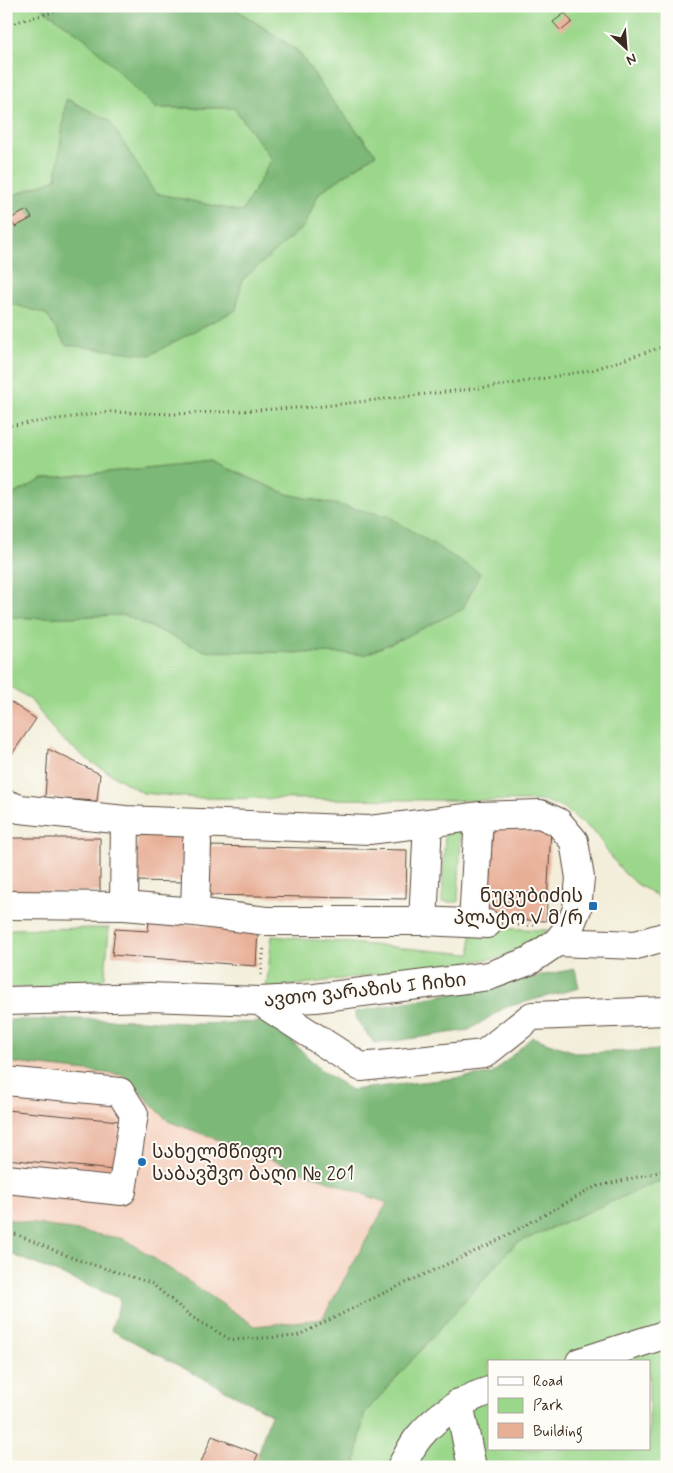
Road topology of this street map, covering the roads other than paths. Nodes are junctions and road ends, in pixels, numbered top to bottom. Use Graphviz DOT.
graph roads {
  1 [pos="6,804"];
  2 [pos="479,816"];
  3 [pos="126,820"];
  4 [pos="428,823"];
  5 [pos="197,842"];
  6 [pos="6,905"];
  7 [pos="124,906"];
  8 [pos="195,912"];
  9 [pos="423,921"];
  10 [pos="568,926"];
  11 [pos="667,936"];
  12 [pos="6,1000"];
  13 [pos="259,1001"];
  14 [pos="667,1011"];
  15 [pos="6,1081"];
  16 [pos="6,1179"];
  17 [pos="667,1334"];
  18 [pos="586,1360"];
  19 [pos="488,1391"];
  20 [pos="459,1403"];
  21 [pos="401,1467"];
  22 [pos="472,1467"];
  1 -- 3 [label="street"];
  2 -- 4 [label="street"];
  2 -- 9 [label="street"];
  2 -- 10 [label="street"];
  3 -- 4 [label="street"];
  3 -- 7 [label="street"];
  4 -- 9 [label="street"];
  5 -- 8 [label="street"];
  6 -- 7 [label="street"];
  7 -- 8 [label="street"];
  8 -- 9 [label="street"];
  10 -- 11 [label="street"];
  10 -- 13 [label="street, ავთო ვარაზის I ჩიხი"];
  12 -- 13 [label="street, ავთო ვარაზის I ჩიხი"];
  13 -- 14 [label="street"];
  15 -- 16 [label="street"];
  17 -- 18 [label="street"];
  19 -- 20 [label="street"];
  20 -- 21 [label="street"];
  20 -- 22 [label="street"];
}
